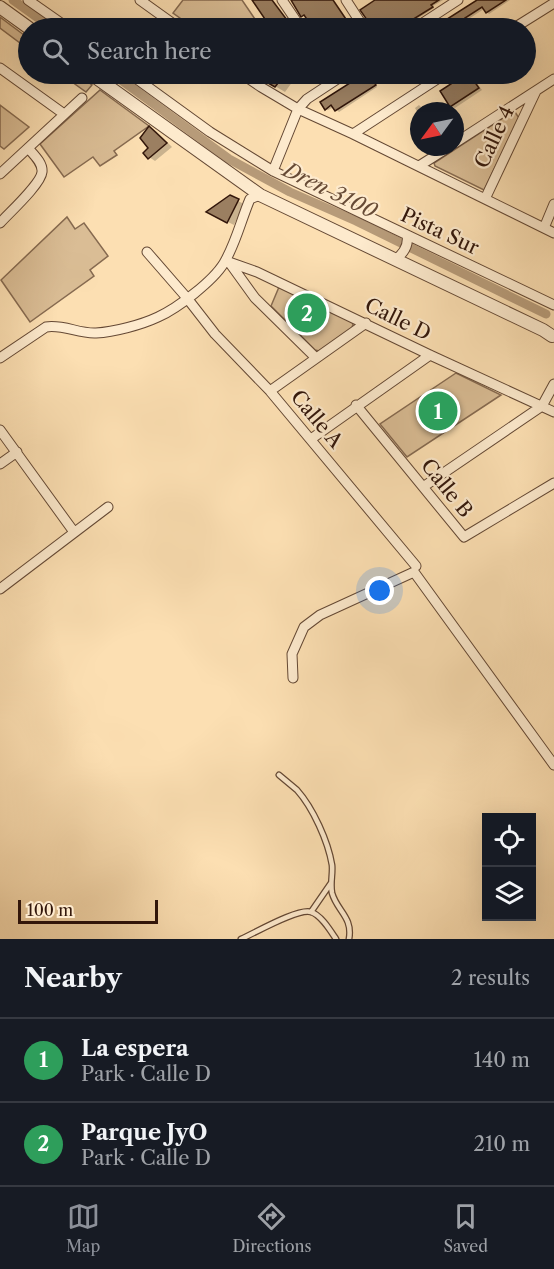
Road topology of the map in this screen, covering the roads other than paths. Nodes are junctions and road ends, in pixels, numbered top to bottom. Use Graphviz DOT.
graph roads {
  1 [pos="28,0"];
  2 [pos="282,0"];
  3 [pos="346,0"];
  4 [pos="453,1"];
  5 [pos="145,2"];
  6 [pos="554,3"];
  7 [pos="0,8"];
  8 [pos="54,18"];
  9 [pos="166,18"];
  10 [pos="294,18"];
  11 [pos="358,18"];
  12 [pos="429,18"];
  13 [pos="530,18"];
  14 [pos="18,20"];
  15 [pos="0,68"];
  16 [pos="554,79"];
  17 [pos="18,81"];
  18 [pos="22,84"];
  19 [pos="105,84"];
  20 [pos="144,84"];
  21 [pos="257,84"];
  22 [pos="324,84"];
  23 [pos="430,84"];
  24 [pos="536,91"];
  25 [pos="82,98"];
  26 [pos="298,109"];
  27 [pos="64,114"];
  28 [pos="353,134"];
  29 [pos="464,137"];
  30 [pos="28,148"];
  31 [pos="435,156"];
  32 [pos="0,158"];
  33 [pos="9,166"];
  34 [pos="419,166"];
  35 [pos="273,171"];
  36 [pos="0,174"];
  37 [pos="260,195"];
  38 [pos="485,199"];
  39 [pos="554,204"];
  40 [pos="0,223"];
  41 [pos="544,228"];
  42 [pos="554,233"];
  43 [pos="408,238"];
  44 [pos="147,252"];
  45 [pos="398,258"];
  46 [pos="227,261"];
  47 [pos="257,272"];
  48 [pos="246,286"];
  49 [pos="187,298"];
  50 [pos="554,305"];
  51 [pos="366,323"];
  52 [pos="553,336"];
  53 [pos="430,355"];
  54 [pos="0,358"];
  55 [pos="316,358"];
  56 [pos="554,384"];
  57 [pos="270,391"];
  58 [pos="356,405"];
  59 [pos="542,406"];
  60 [pos="554,412"];
  61 [pos="0,429"];
  62 [pos="311,439"];
  63 [pos="16,453"];
  64 [pos="0,464"];
  65 [pos="554,483"];
  66 [pos="423,487"];
  67 [pos="108,507"];
  68 [pos="74,532"];
  69 [pos="416,566"];
  70 [pos="0,589"];
  71 [pos="293,678"];
  72 [pos="554,765"];
  73 [pos="279,776"];
  74 [pos="331,883"];
  75 [pos="311,912"];
  76 [pos="241,939"];
  77 [pos="336,939"];
  78 [pos="349,939"];
  1 -- 8 [label="street"];
  2 -- 10 [label="street"];
  3 -- 11 [label="street"];
  4 -- 12 [label="street"];
  5 -- 9 [label="street"];
  6 -- 13 [label="street"];
  7 -- 14 [label="street"];
  15 -- 17 [label="street"];
  16 -- 24 [label="street"];
  18 -- 27 [label="street"];
  19 -- 37 [label="street"];
  20 -- 35 [label="street, Pista Sur"];
  21 -- 26 [label="street"];
  22 -- 26 [label="street"];
  23 -- 28 [label="street"];
  24 -- 29 [label="street"];
  24 -- 38 [label="street, Calle 4"];
  25 -- 27 [label="street"];
  26 -- 28 [label="street"];
  26 -- 35 [label="street"];
  27 -- 30 [label="street"];
  28 -- 34 [label="street"];
  30 -- 33 [label="street"];
  30 -- 40 [label="street"];
  31 -- 34 [label="street"];
  32 -- 33 [label="street"];
  33 -- 36 [label="street"];
  34 -- 38 [label="street"];
  35 -- 43 [label="street, Pista Sur"];
  37 -- 45 [label="street"];
  37 -- 46 [label="street"];
  38 -- 41 [label="street"];
  39 -- 41 [label="street"];
  41 -- 42 [label="street"];
  43 -- 45 [label="street"];
  43 -- 50 [label="street, Pista Sur"];
  44 -- 49 [label="street, Calle A"];
  45 -- 52 [label="street"];
  46 -- 47 [label="street, Calle D"];
  46 -- 48 [label="street"];
  46 -- 49 [label="street"];
  47 -- 48 [label="street"];
  47 -- 51 [label="street, Calle D"];
  48 -- 55 [label="street"];
  49 -- 54 [label="street"];
  49 -- 57 [label="street, Calle A"];
  51 -- 53 [label="street, Calle D"];
  51 -- 55 [label="street"];
  53 -- 58 [label="street"];
  53 -- 59 [label="street, Calle D"];
  55 -- 57 [label="street"];
  56 -- 59 [label="street"];
  57 -- 62 [label="street, Calle A"];
  58 -- 62 [label="street"];
  58 -- 66 [label="street, Calle B"];
  59 -- 60 [label="street, Calle D"];
  59 -- 66 [label="street"];
  61 -- 63 [label="street"];
  62 -- 69 [label="street, Calle A"];
  63 -- 64 [label="street"];
  63 -- 68 [label="street"];
  65 -- 66 [label="street, Calle B"];
  67 -- 68 [label="street"];
  68 -- 70 [label="street"];
  71 -- 72 [label="street"];
  73 -- 74 [label="lane"];
  74 -- 75 [label="lane"];
  74 -- 78 [label="lane"];
  75 -- 76 [label="lane"];
  75 -- 77 [label="lane"];
}
